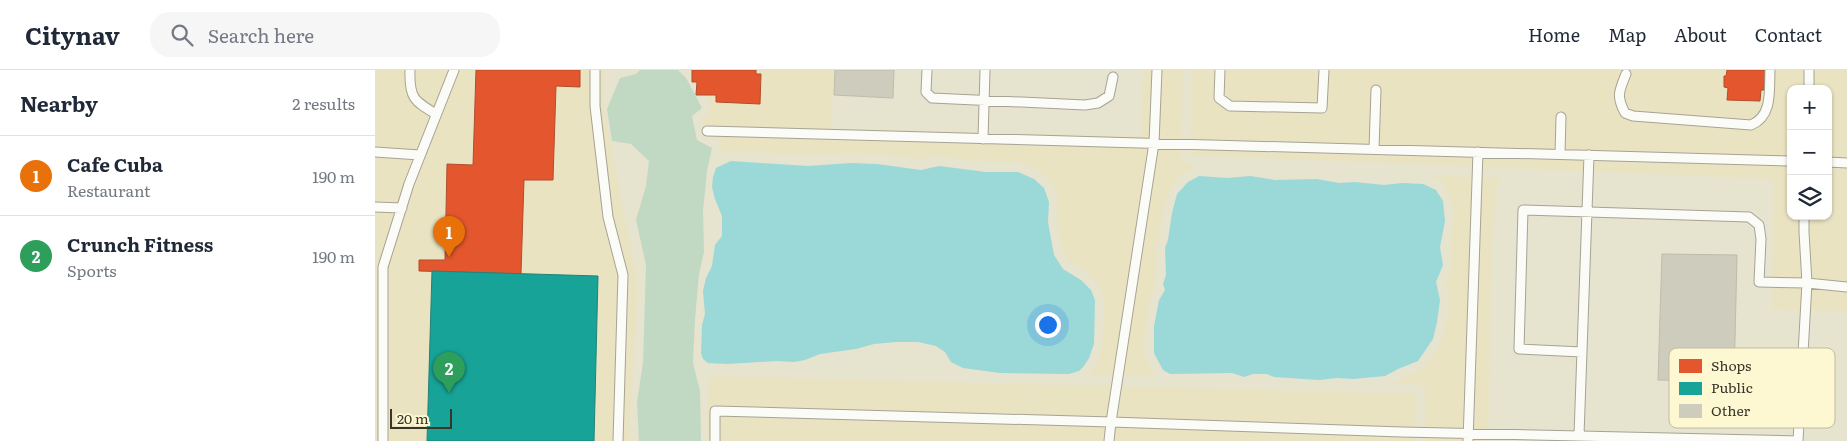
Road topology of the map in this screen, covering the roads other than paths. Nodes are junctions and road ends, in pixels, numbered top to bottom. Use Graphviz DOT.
graph roads {
  1 [pos="411,70"];
  2 [pos="454,70"];
  3 [pos="595,70"];
  4 [pos="927,70"];
  5 [pos="985,70"];
  6 [pos="1157,70"];
  7 [pos="1220,70"];
  8 [pos="1324,70"];
  9 [pos="1769,70"];
  10 [pos="1809,70"];
  11 [pos="1626,74"];
  12 [pos="1113,77"];
  13 [pos="1809,85"];
  14 [pos="1376,90"];
  15 [pos="984,100"];
  16 [pos="436,114"];
  17 [pos="1561,117"];
  18 [pos="707,131"];
  19 [pos="983,139"];
  20 [pos="1154,143"];
  21 [pos="1374,149"];
  22 [pos="375,152"];
  23 [pos="1478,152"];
  24 [pos="1560,154"];
  25 [pos="420,155"];
  26 [pos="1589,156"];
  27 [pos="1787,161"];
  28 [pos="1832,162"];
  29 [pos="1847,163"];
  30 [pos="375,207"];
  31 [pos="402,208"];
  32 [pos="1587,212"];
  33 [pos="1804,220"];
  34 [pos="1807,283"];
  35 [pos="1847,287"];
  36 [pos="1803,348"];
  37 [pos="1582,352"];
  38 [pos="1111,422"];
  39 [pos="1799,428"];
  40 [pos="1579,435"];
  41 [pos="1468,437"];
  42 [pos="383,441"];
  43 [pos="618,441"];
  44 [pos="715,441"];
  45 [pos="1109,441"];
  46 [pos="1798,441"];
  1 -- 16 [label="lane"];
  2 -- 16 [label="lane"];
  3 -- 43 [label="lane"];
  4 -- 15 [label="lane"];
  5 -- 15 [label="lane"];
  6 -- 20 [label="lane"];
  7 -- 8 [label="lane"];
  9 -- 11 [label="lane"];
  10 -- 13 [label="lane"];
  12 -- 15 [label="lane"];
  14 -- 21 [label="lane"];
  15 -- 19 [label="lane"];
  16 -- 25 [label="lane"];
  17 -- 24 [label="lane"];
  18 -- 19 [label="lane"];
  19 -- 20 [label="lane"];
  20 -- 21 [label="lane"];
  20 -- 38 [label="lane"];
  21 -- 23 [label="lane"];
  22 -- 25 [label="lane"];
  23 -- 24 [label="lane"];
  23 -- 41 [label="lane"];
  24 -- 26 [label="lane"];
  25 -- 31 [label="lane"];
  26 -- 27 [label="lane"];
  26 -- 32 [label="lane"];
  28 -- 29 [label="lane"];
  30 -- 31 [label="lane"];
  31 -- 42 [label="lane"];
  32 -- 34 [label="lane"];
  32 -- 37 [label="lane"];
  32 -- 37 [label="lane"];
  33 -- 34 [label="lane"];
  34 -- 35 [label="lane"];
  34 -- 36 [label="lane"];
  37 -- 40 [label="lane"];
  38 -- 41 [label="lane"];
  38 -- 44 [label="lane"];
  38 -- 45 [label="lane"];
  39 -- 46 [label="lane"];
  40 -- 41 [label="lane"];
  40 -- 46 [label="lane"];
}
